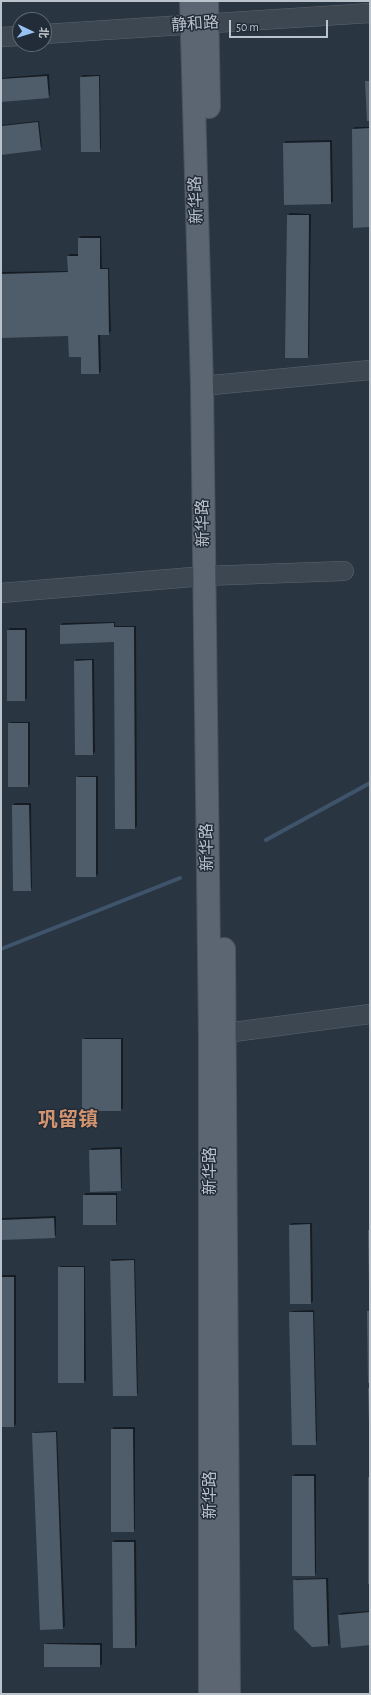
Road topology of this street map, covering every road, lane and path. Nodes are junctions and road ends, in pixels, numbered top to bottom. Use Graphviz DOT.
graph roads {
  1 [pos="191,1"];
  2 [pos="207,1"];
  3 [pos="370,13"];
  4 [pos="199,23"];
  5 [pos="52,33"];
  6 [pos="12,36"];
  7 [pos="1,37"];
  8 [pos="370,370"];
  9 [pos="208,385"];
  10 [pos="344,571"];
  11 [pos="211,576"];
  12 [pos="1,593"];
  13 [pos="370,1014"];
  14 [pos="217,1034"];
  15 [pos="210,1694"];
  16 [pos="229,1694"];
  1 -- 4 [label="main road, 新华路"];
  2 -- 4 [label="main road, 新华路"];
  3 -- 4 [label="street, 静和路"];
  4 -- 5 [label="street, 静和路"];
  4 -- 9 [label="main road, 新华路"];
  6 -- 7 [label="street"];
  8 -- 9 [label="street"];
  9 -- 11 [label="main road, 新华路"];
  10 -- 11 [label="street"];
  11 -- 12 [label="street"];
  11 -- 14 [label="main road, 新华路"];
  13 -- 14 [label="street"];
  14 -- 15 [label="main road, 新华路"];
  14 -- 16 [label="main road, 新华路"];
}
